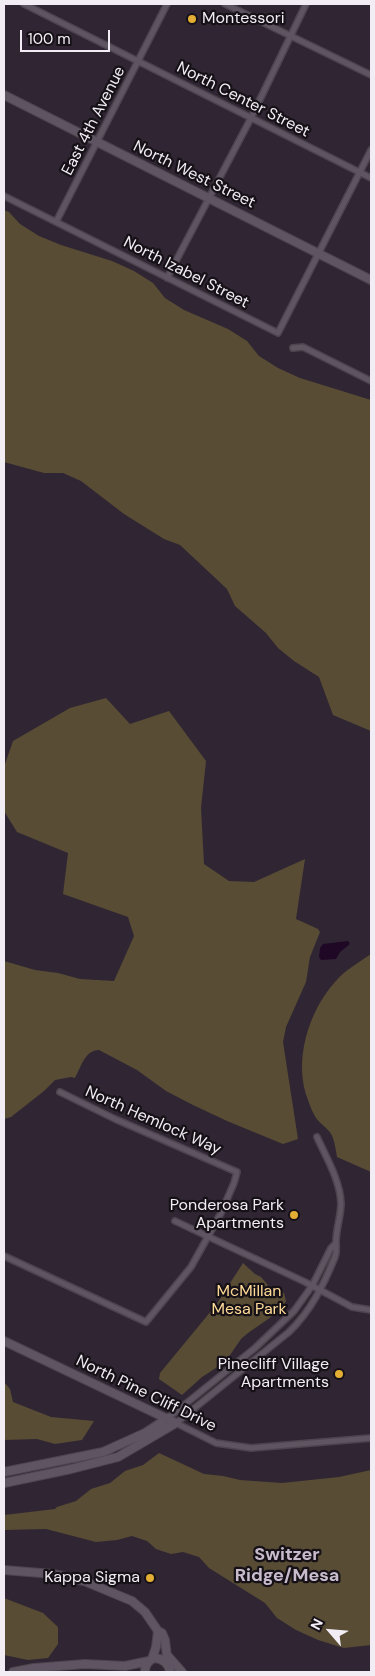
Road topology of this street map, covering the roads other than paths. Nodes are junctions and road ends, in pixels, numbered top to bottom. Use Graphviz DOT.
graph roads {
  1 [pos="24,4"];
  2 [pos="167,4"];
  3 [pos="226,4"];
  4 [pos="306,4"];
  5 [pos="290,36"];
  6 [pos="138,61"];
  7 [pos="371,75"];
  8 [pos="4,95"];
  9 [pos="251,118"];
  10 [pos="97,142"];
  11 [pos="371,150"];
  12 [pos="360,172"];
  13 [pos="371,178"];
  14 [pos="4,196"];
  15 [pos="209,198"];
  16 [pos="56,222"];
  17 [pos="319,253"];
  18 [pos="167,278"];
  19 [pos="371,280"];
  20 [pos="293,348"];
  21 [pos="371,380"];
  22 [pos="60,1092"];
  23 [pos="317,1137"];
  24 [pos="175,1221"];
  25 [pos="208,1238"];
  26 [pos="336,1243"];
  27 [pos="4,1256"];
  28 [pos="312,1286"];
  29 [pos="320,1290"];
  30 [pos="371,1310"];
  31 [pos="4,1341"];
  32 [pos="255,1347"];
  33 [pos="261,1354"];
  34 [pos="168,1418"];
  35 [pos="176,1423"];
  36 [pos="371,1438"];
  37 [pos="100,1452"];
  38 [pos="103,1462"];
  39 [pos="4,1472"];
  40 [pos="4,1483"];
  41 [pos="4,1570"];
  42 [pos="158,1631"];
  43 [pos="167,1655"];
  44 [pos="150,1660"];
  45 [pos="125,1666"];
  46 [pos="169,1670"];
  47 [pos="13,1672"];
  48 [pos="140,1672"];
  49 [pos="145,1672"];
  50 [pos="182,1672"];
  1 -- 6 [label="street, North Center Street"];
  2 -- 6 [label="street, East 4th Avenue"];
  3 -- 5 [label="street"];
  4 -- 5 [label="street"];
  5 -- 7 [label="street"];
  5 -- 9 [label="street"];
  6 -- 9 [label="street, North Center Street"];
  6 -- 10 [label="street, East 4th Avenue"];
  8 -- 10 [label="street, North West Street"];
  9 -- 12 [label="street, North Center Street"];
  9 -- 15 [label="street"];
  10 -- 15 [label="street, North West Street"];
  10 -- 16 [label="street, East 4th Avenue"];
  11 -- 12 [label="street"];
  12 -- 13 [label="street, North Center Street"];
  12 -- 17 [label="street"];
  14 -- 16 [label="street, North Izabel Street"];
  15 -- 17 [label="street, North West Street"];
  15 -- 18 [label="street"];
  16 -- 18 [label="street, North Izabel Street"];
  17 -- 18 [label="street, North Izabel Street"];
  17 -- 19 [label="street, North West Street"];
  20 -- 21 [label="street"];
  22 -- 25 [label="street, North Hemlock Way"];
  23 -- 26 [label="street"];
  24 -- 25 [label="street"];
  25 -- 27 [label="street"];
  25 -- 28 [label="street"];
  26 -- 28 [label="street"];
  26 -- 29 [label="street"];
  28 -- 29 [label="street"];
  28 -- 32 [label="street"];
  29 -- 30 [label="street"];
  29 -- 33 [label="street"];
  31 -- 34 [label="street, North Pine Cliff Drive"];
  32 -- 33 [label="street"];
  32 -- 34 [label="street"];
  33 -- 35 [label="street"];
  34 -- 35 [label="street, North Pine Cliff Drive"];
  34 -- 37 [label="street"];
  35 -- 36 [label="street, North Pine Cliff Drive"];
  35 -- 38 [label="street"];
  37 -- 38 [label="street"];
  37 -- 39 [label="street"];
  38 -- 40 [label="street"];
  41 -- 42 [label="street"];
  42 -- 43 [label="street"];
  42 -- 44 [label="street"];
  43 -- 46 [label="street"];
  43 -- 50 [label="street"];
  44 -- 45 [label="street"];
  44 -- 46 [label="street"];
  44 -- 49 [label="street"];
  45 -- 47 [label="street"];
  45 -- 48 [label="street"];
}
